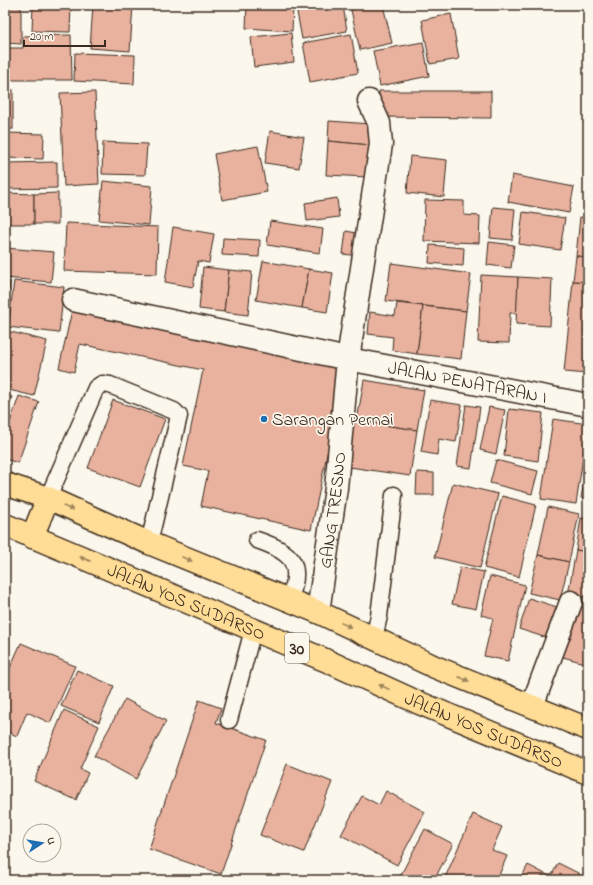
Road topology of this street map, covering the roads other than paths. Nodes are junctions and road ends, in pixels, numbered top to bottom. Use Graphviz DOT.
graph roads {
  1 [pos="369,101"];
  2 [pos="73,300"];
  3 [pos="348,359"];
  4 [pos="588,405"];
  5 [pos="5,484"];
  6 [pos="394,495"];
  7 [pos="48,498"];
  8 [pos="5,525"];
  9 [pos="32,537"];
  10 [pos="257,540"];
  11 [pos="149,543"];
  12 [pos="289,601"];
  13 [pos="571,602"];
  14 [pos="318,612"];
  15 [pos="253,630"];
  16 [pos="374,638"];
  17 [pos="532,706"];
  18 [pos="229,720"];
  19 [pos="588,729"];
  20 [pos="588,773"];
  1 -- 3 [label="street, GANG TRESNO"];
  2 -- 3 [label="street, JALAN PENATARAN I"];
  3 -- 4 [label="street, JALAN PENATARAN I"];
  3 -- 14 [label="street, GANG TRESNO"];
  5 -- 7 [label="highway, 30"];
  6 -- 16 [label="lane"];
  7 -- 9 [label="highway"];
  7 -- 11 [label="highway, 30, one-way"];
  7 -- 11 [label="lane"];
  8 -- 9 [label="highway, JALAN YOS SUDARSO / 30"];
  15 -- 9 [label="highway, JALAN YOS SUDARSO / 30, one-way"];
  10 -- 12 [label="lane"];
  11 -- 12 [label="highway, 30, one-way"];
  12 -- 14 [label="highway, 30"];
  13 -- 17 [label="street"];
  14 -- 16 [label="highway, 30, one-way"];
  15 -- 18 [label="lane"];
  20 -- 15 [label="highway, JALAN YOS SUDARSO / 30, one-way"];
  16 -- 17 [label="highway, 30, one-way"];
  17 -- 19 [label="highway, 30"];
}
